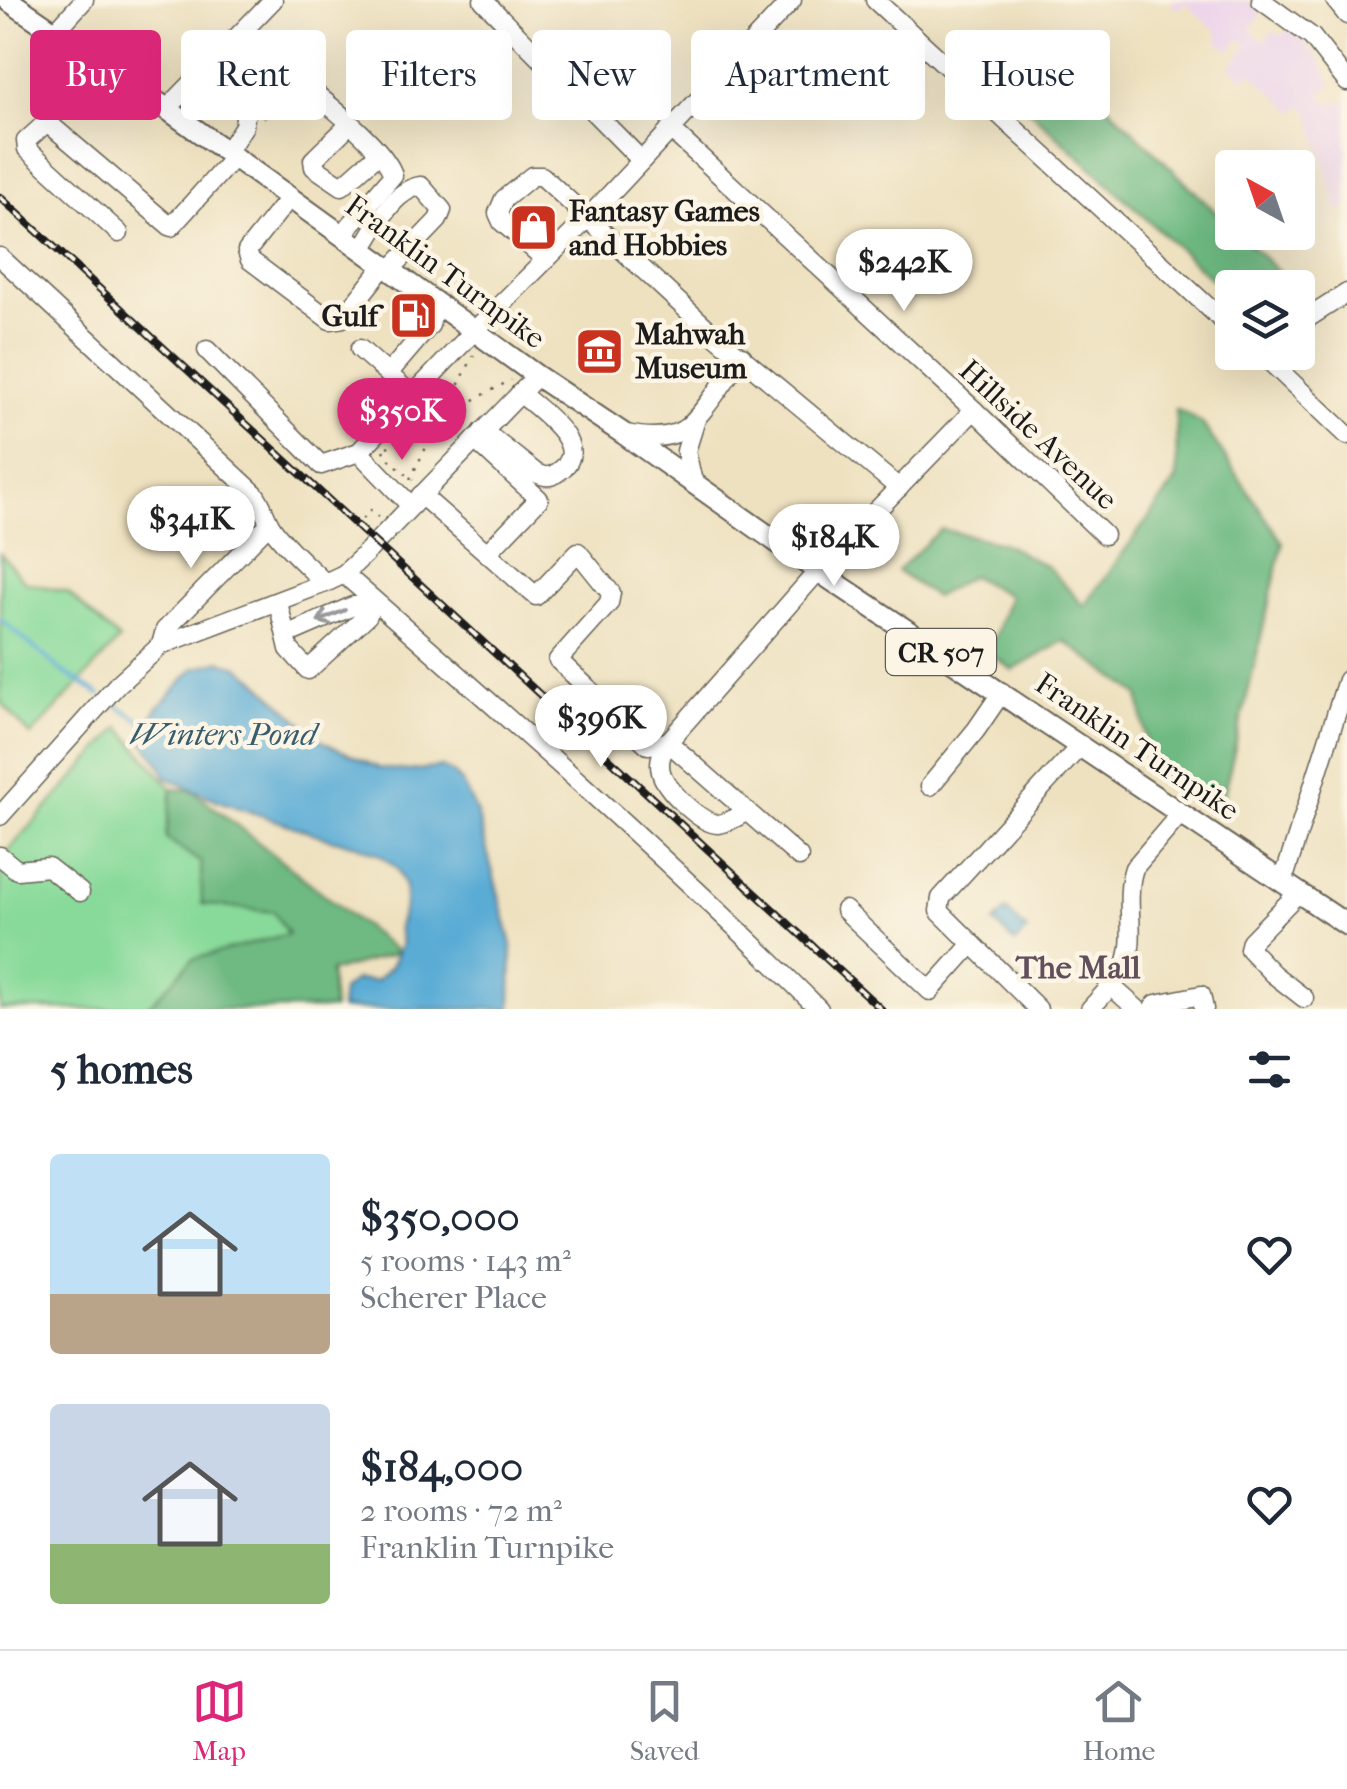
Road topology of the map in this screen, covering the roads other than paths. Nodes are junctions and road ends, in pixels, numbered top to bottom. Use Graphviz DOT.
graph roads {
  1 [pos="8,0"];
  2 [pos="84,0"];
  3 [pos="273,0"];
  4 [pos="483,0"];
  5 [pos="875,0"];
  6 [pos="1261,0"];
  7 [pos="1335,0"];
  8 [pos="786,2"];
  9 [pos="1347,14"];
  10 [pos="51,30"];
  11 [pos="56,30"];
  12 [pos="1347,82"];
  13 [pos="326,103"];
  14 [pos="161,104"];
  15 [pos="167,108"];
  16 [pos="251,120"];
  17 [pos="47,122"];
  18 [pos="350,124"];
  19 [pos="670,130"];
  20 [pos="378,153"];
  21 [pos="231,155"];
  22 [pos="641,160"];
  23 [pos="290,197"];
  24 [pos="587,219"];
  25 [pos="119,233"];
  26 [pos="342,235"];
  27 [pos="362,250"];
  28 [pos="0,258"];
  29 [pos="546,260"];
  30 [pos="387,268"];
  31 [pos="1347,293"];
  32 [pos="436,303"];
  33 [pos="1215,314"];
  34 [pos="1315,314"];
  35 [pos="476,340"];
  36 [pos="207,350"];
  37 [pos="360,350"];
  38 [pos="742,356"];
  39 [pos="1284,370"];
  40 [pos="388,374"];
  41 [pos="537,376"];
  42 [pos="518,387"];
  43 [pos="413,396"];
  44 [pos="974,410"];
  45 [pos="696,418"];
  46 [pos="624,434"];
  47 [pos="479,435"];
  48 [pos="1347,435"];
  49 [pos="359,452"];
  50 [pos="693,482"];
  51 [pos="898,488"];
  52 [pos="416,494"];
  53 [pos="269,524"];
  54 [pos="1104,535"];
  55 [pos="487,553"];
  56 [pos="818,571"];
  57 [pos="344,574"];
  58 [pos="325,583"];
  59 [pos="278,602"];
  60 [pos="374,610"];
  61 [pos="286,635"];
  62 [pos="161,645"];
  63 [pos="1347,680"];
  64 [pos="1002,692"];
  65 [pos="668,742"];
  66 [pos="1080,744"];
  67 [pos="930,786"];
  68 [pos="747,811"];
  69 [pos="1181,813"];
  70 [pos="0,816"];
  71 [pos="0,856"];
  72 [pos="799,857"];
  73 [pos="1291,887"];
  74 [pos="80,892"];
  75 [pos="845,910"];
  76 [pos="1347,925"];
  77 [pos="972,944"];
  78 [pos="1111,986"];
  79 [pos="1304,998"];
  80 [pos="1027,1006"];
  81 [pos="819,1009"];
  82 [pos="1090,1009"];
  83 [pos="1136,1009"];
  84 [pos="1152,1009"];
  85 [pos="1204,1009"];
  1 -- 10 [label="main road, Franklin Turnpike / CR 507"];
  2 -- 11 [label="street"];
  3 -- 15 [label="street"];
  4 -- 22 [label="street"];
  5 -- 33 [label="street"];
  6 -- 12 [label="street"];
  7 -- 9 [label="street"];
  8 -- 19 [label="street"];
  13 -- 18 [label="street"];
  14 -- 15 [label="main road, Franklin Turnpike / CR 507"];
  15 -- 21 [label="main road, Franklin Turnpike / CR 507"];
  16 -- 21 [label="street"];
  17 -- 21 [label="street"];
  17 -- 25 [label="street"];
  18 -- 20 [label="street"];
  18 -- 20 [label="street"];
  19 -- 22 [label="street"];
  19 -- 44 [label="street, Hillside Avenue"];
  20 -- 26 [label="street"];
  21 -- 23 [label="main road, Franklin Turnpike / CR 507"];
  22 -- 24 [label="street"];
  23 -- 26 [label="main road, Franklin Turnpike / CR 507"];
  23 -- 30 [label="street"];
  24 -- 29 [label="street"];
  24 -- 29 [label="street"];
  24 -- 38 [label="street"];
  26 -- 27 [label="main road, Franklin Turnpike / CR 507"];
  27 -- 30 [label="main road, Franklin Turnpike / CR 507"];
  27 -- 30 [label="street"];
  28 -- 53 [label="street"];
  29 -- 35 [label="street"];
  30 -- 32 [label="main road, Franklin Turnpike / CR 507"];
  31 -- 34 [label="street"];
  32 -- 35 [label="main road, Franklin Turnpike / CR 507"];
  32 -- 40 [label="street"];
  35 -- 41 [label="main road, Franklin Turnpike / CR 507"];
  35 -- 43 [label="street"];
  36 -- 49 [label="street"];
  37 -- 40 [label="street"];
  38 -- 45 [label="street"];
  38 -- 51 [label="street"];
  39 -- 48 [label="street"];
  40 -- 43 [label="street"];
  41 -- 42 [label="street"];
  41 -- 46 [label="main road, Franklin Turnpike / CR 507"];
  42 -- 47 [label="street"];
  42 -- 47 [label="street"];
  43 -- 49 [label="street"];
  44 -- 51 [label="street"];
  44 -- 54 [label="street, Hillside Avenue"];
  45 -- 46 [label="street"];
  45 -- 50 [label="street"];
  46 -- 50 [label="main road, Franklin Turnpike / CR 507"];
  47 -- 52 [label="street"];
  47 -- 55 [label="street"];
  49 -- 52 [label="street"];
  50 -- 56 [label="main road, Franklin Turnpike / CR 507"];
  51 -- 56 [label="street"];
  52 -- 55 [label="street"];
  52 -- 57 [label="street"];
  53 -- 58 [label="street"];
  53 -- 62 [label="street"];
  55 -- 65 [label="street"];
  56 -- 64 [label="main road, Franklin Turnpike / CR 507"];
  56 -- 65 [label="street"];
  57 -- 58 [label="street"];
  57 -- 60 [label="street"];
  58 -- 59 [label="street"];
  59 -- 61 [label="street"];
  59 -- 62 [label="street"];
  60 -- 61 [label="street, one-way"];
  60 -- 61 [label="street"];
  60 -- 81 [label="street"];
  62 -- 70 [label="street"];
  63 -- 73 [label="street"];
  64 -- 66 [label="main road, Franklin Turnpike / CR 507"];
  64 -- 67 [label="street"];
  65 -- 68 [label="street"];
  65 -- 68 [label="street"];
  66 -- 69 [label="main road, Franklin Turnpike / CR 507"];
  66 -- 77 [label="street"];
  68 -- 72 [label="street"];
  69 -- 73 [label="main road, Franklin Turnpike / CR 507"];
  69 -- 78 [label="street"];
  71 -- 74 [label="street"];
  73 -- 76 [label="main road, Franklin Turnpike / CR 507"];
  73 -- 79 [label="street"];
  75 -- 77 [label="street"];
  77 -- 80 [label="street"];
  78 -- 82 [label="street"];
  78 -- 83 [label="street"];
  84 -- 85 [label="street"];
}
